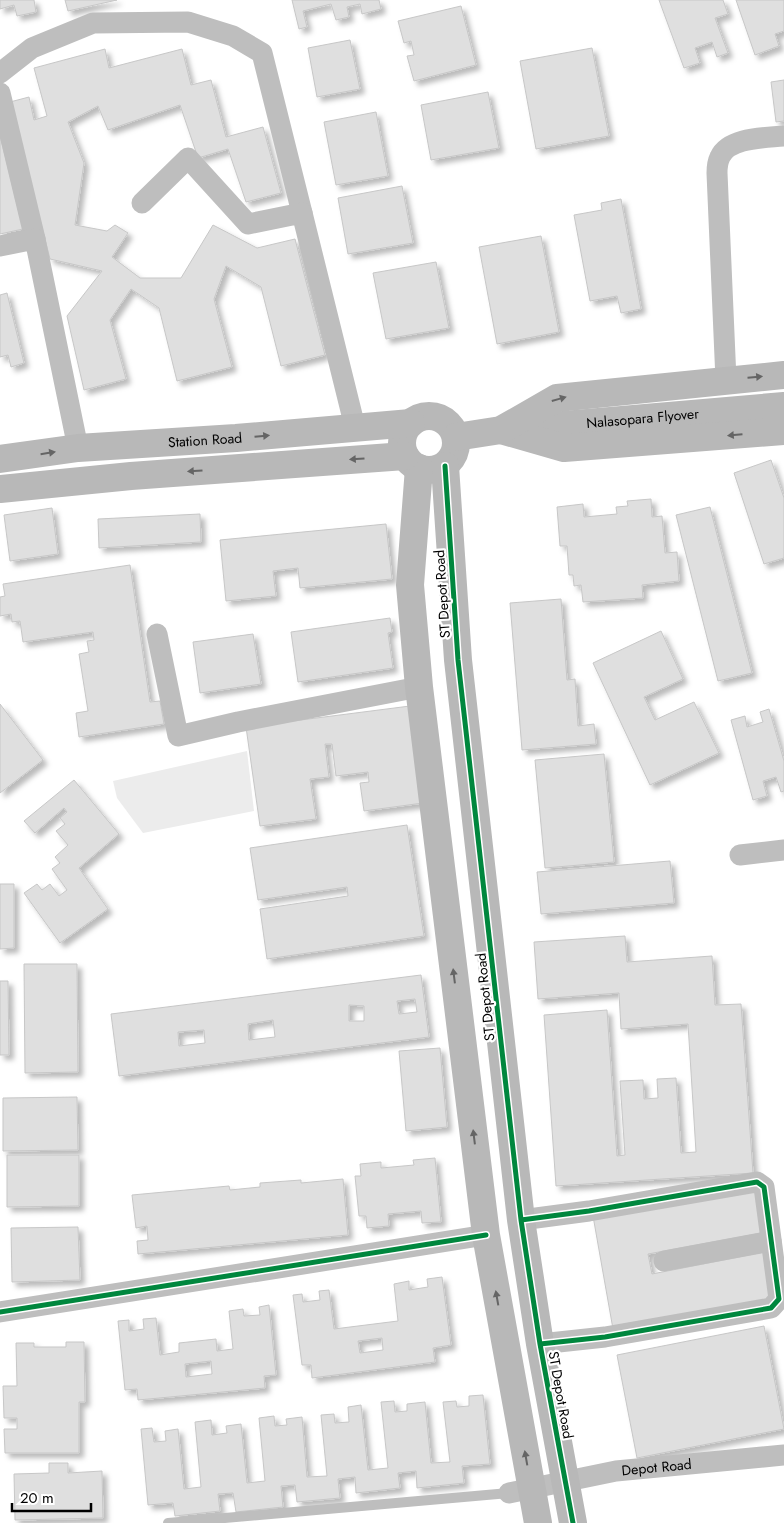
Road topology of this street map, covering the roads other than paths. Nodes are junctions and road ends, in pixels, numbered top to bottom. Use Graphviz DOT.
graph roads {
  1 [pos="0,73"];
  2 [pos="0,93"];
  3 [pos="784,136"];
  4 [pos="142,204"];
  5 [pos="302,213"];
  6 [pos="35,239"];
  7 [pos="0,246"];
  8 [pos="784,375"];
  9 [pos="726,380"];
  10 [pos="784,406"];
  11 [pos="411,423"];
  12 [pos="354,427"];
  13 [pos="501,430"];
  14 [pos="784,431"];
  15 [pos="456,437"];
  16 [pos="78,448"];
  17 [pos="0,459"];
  18 [pos="423,463"];
  19 [pos="0,489"];
  20 [pos="157,634"];
  21 [pos="419,687"];
  22 [pos="784,850"];
  23 [pos="740,855"];
  24 [pos="522,1220"];
  25 [pos="486,1235"];
  26 [pos="771,1241"];
  27 [pos="664,1261"];
  28 [pos="0,1312"];
  29 [pos="540,1344"];
  30 [pos="784,1455"];
  31 [pos="565,1483"];
  32 [pos="520,1490"];
  33 [pos="168,1523"];
  34 [pos="538,1523"];
  35 [pos="573,1523"];
  1 -- 5 [label="street"];
  2 -- 6 [label="street"];
  3 -- 9 [label="street"];
  4 -- 5 [label="street"];
  5 -- 12 [label="street"];
  6 -- 7 [label="street"];
  6 -- 16 [label="street"];
  9 -- 8 [label="street, one-way"];
  13 -- 9 [label="street, one-way"];
  10 -- 13 [label="street, Nalasopara Flyover"];
  11 -- 12 [label="street, Station Road"];
  11 -- 15 [label="street"];
  11 -- 18 [label="street"];
  16 -- 12 [label="street, Station Road, one-way"];
  14 -- 13 [label="street, one-way"];
  13 -- 15 [label="street, Nalasopara Flyover"];
  15 -- 18 [label="street"];
  17 -- 16 [label="street, Station Road, one-way"];
  18 -- 19 [label="street, one-way"];
  18 -- 21 [label="street, ST Depot Road"];
  18 -- 24 [label="street, ST Depot Road"];
  20 -- 21 [label="street"];
  25 -- 21 [label="street, ST Depot Road, one-way"];
  22 -- 23 [label="street"];
  24 -- 26 [label="street"];
  24 -- 29 [label="street, ST Depot Road"];
  25 -- 28 [label="street"];
  32 -- 25 [label="street, ST Depot Road, one-way"];
  26 -- 27 [label="street"];
  26 -- 29 [label="street"];
  29 -- 31 [label="street, ST Depot Road"];
  30 -- 31 [label="street, Depot Road"];
  31 -- 32 [label="street, Depot Road"];
  31 -- 35 [label="street, ST Depot Road"];
  32 -- 33 [label="lane"];
  32 -- 34 [label="street, ST Depot Road"];
}
